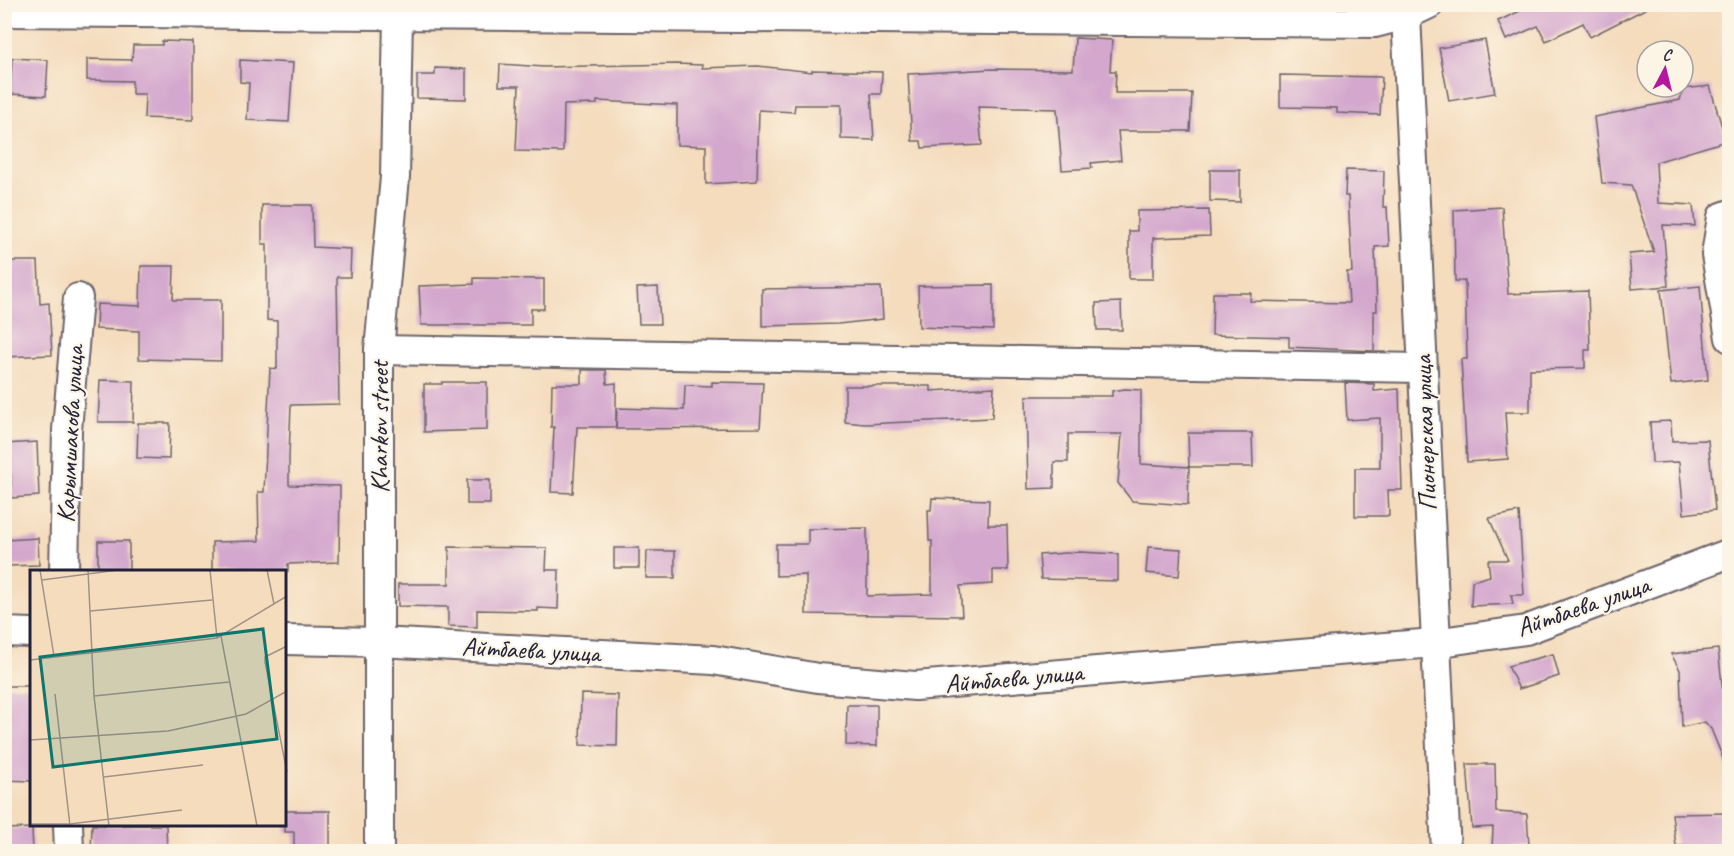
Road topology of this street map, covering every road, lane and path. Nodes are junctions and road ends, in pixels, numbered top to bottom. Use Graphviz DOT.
graph roads {
  1 [pos="112,8"];
  2 [pos="401,10"];
  3 [pos="1417,10"];
  4 [pos="4,12"];
  5 [pos="1375,14"];
  6 [pos="1726,216"];
  7 [pos="78,298"];
  8 [pos="1730,338"];
  9 [pos="379,350"];
  10 [pos="1422,368"];
  11 [pos="1730,553"];
  12 [pos="64,570"];
  13 [pos="4,632"];
  14 [pos="30,633"];
  15 [pos="286,640"];
  16 [pos="380,642"];
  17 [pos="1434,643"];
  18 [pos="68,826"];
  19 [pos="69,852"];
  20 [pos="379,852"];
  21 [pos="1446,852"];
  1 -- 2 [label="street"];
  1 -- 4 [label="street"];
  2 -- 5 [label="street"];
  2 -- 9 [label="street, Kharkov street"];
  3 -- 5 [label="street"];
  3 -- 10 [label="street, Пионерская улица"];
  6 -- 8 [label="street"];
  7 -- 12 [label="street, Карымшакова улица"];
  9 -- 10 [label="street"];
  9 -- 16 [label="street, Kharkov street"];
  10 -- 17 [label="street, Пионерская улица"];
  11 -- 17 [label="street, Айтбаева улица"];
  13 -- 14 [label="street"];
  15 -- 16 [label="street, Айтбаева улица"];
  16 -- 17 [label="street, Айтбаева улица"];
  16 -- 20 [label="street, Kharkov street"];
  17 -- 21 [label="street, Пионерская улица"];
  18 -- 19 [label="street"];
}
